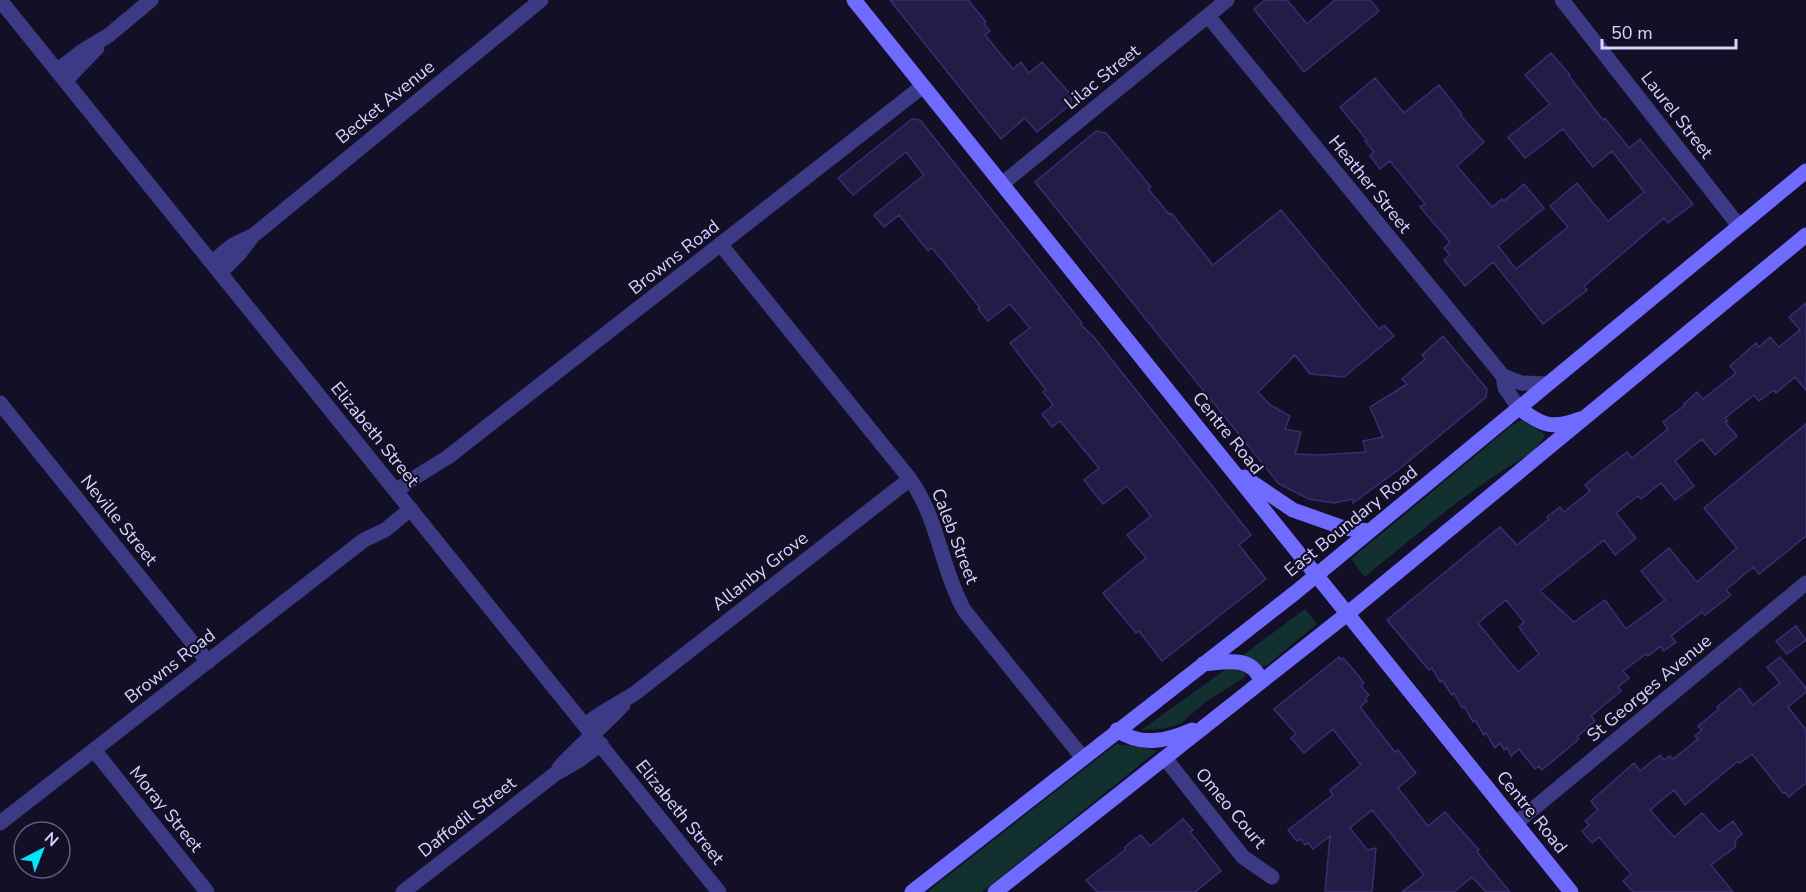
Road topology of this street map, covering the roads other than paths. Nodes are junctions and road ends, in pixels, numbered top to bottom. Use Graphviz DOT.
graph roads {
  1 [pos="0,0"];
  2 [pos="151,0"];
  3 [pos="541,0"];
  4 [pos="854,0"];
  5 [pos="1227,0"];
  6 [pos="1568,2"];
  7 [pos="1208,16"];
  8 [pos="61,76"];
  9 [pos="923,86"];
  10 [pos="1806,171"];
  11 [pos="1002,184"];
  12 [pos="1739,226"];
  13 [pos="1806,235"];
  14 [pos="721,245"];
  15 [pos="216,268"];
  16 [pos="1503,376"];
  17 [pos="1548,384"];
  18 [pos="0,403"];
  19 [pos="1520,408"];
  20 [pos="1588,416"];
  21 [pos="1232,469"];
  22 [pos="910,478"];
  23 [pos="404,500"];
  24 [pos="1369,531"];
  25 [pos="1316,575"];
  26 [pos="1806,583"];
  27 [pos="1347,614"];
  28 [pos="208,662"];
  29 [pos="1203,664"];
  30 [pos="1261,681"];
  31 [pos="1218,715"];
  32 [pos="1118,730"];
  33 [pos="593,735"];
  34 [pos="94,750"];
  35 [pos="1083,758"];
  36 [pos="1165,758"];
  37 [pos="0,823"];
  38 [pos="1516,823"];
  39 [pos="1272,878"];
  40 [pos="999,891"];
  41 [pos="207,892"];
  42 [pos="403,892"];
  43 [pos="719,892"];
  44 [pos="912,892"];
  45 [pos="1571,892"];
  1 -- 8 [label="street, Elizabeth Street"];
  2 -- 8 [label="street"];
  3 -- 15 [label="street, Becket Avenue"];
  4 -- 9 [label="main road, Centre Road"];
  5 -- 7 [label="street, Lilac Street"];
  6 -- 12 [label="street, Laurel Street"];
  7 -- 11 [label="street, Lilac Street"];
  7 -- 16 [label="street, Heather Street"];
  8 -- 15 [label="street, Elizabeth Street"];
  9 -- 11 [label="main road, Centre Road"];
  9 -- 14 [label="street, Browns Road"];
  10 -- 12 [label="main road, East Boundary Road"];
  11 -- 21 [label="main road, Centre Road"];
  12 -- 17 [label="main road, East Boundary Road"];
  13 -- 20 [label="main road"];
  14 -- 22 [label="street, Caleb Street"];
  14 -- 23 [label="street, Browns Road"];
  15 -- 23 [label="street, Elizabeth Street"];
  16 -- 17 [label="street"];
  16 -- 19 [label="street, Heather Street"];
  17 -- 19 [label="main road, East Boundary Road"];
  18 -- 28 [label="street, Neville Street"];
  19 -- 20 [label="main road"];
  19 -- 24 [label="main road, East Boundary Road"];
  20 -- 27 [label="main road"];
  21 -- 24 [label="main road"];
  21 -- 25 [label="main road, Centre Road"];
  22 -- 33 [label="street, Allanby Grove"];
  22 -- 35 [label="street, Caleb Street"];
  23 -- 28 [label="street, Browns Road"];
  23 -- 33 [label="street, Elizabeth Street"];
  24 -- 25 [label="main road, East Boundary Road"];
  25 -- 27 [label="main road, Centre Road"];
  25 -- 29 [label="main road, East Boundary Road"];
  26 -- 38 [label="street, St Georges Avenue"];
  27 -- 30 [label="main road"];
  27 -- 38 [label="main road, Centre Road"];
  28 -- 34 [label="street, Browns Road"];
  29 -- 30 [label="main road"];
  29 -- 32 [label="main road, East Boundary Road"];
  30 -- 31 [label="main road"];
  31 -- 32 [label="main road"];
  31 -- 36 [label="main road"];
  32 -- 35 [label="main road, East Boundary Road"];
  33 -- 42 [label="street, Daffodil Street"];
  33 -- 43 [label="street, Elizabeth Street"];
  34 -- 37 [label="street, Browns Road"];
  34 -- 41 [label="street, Moray Street"];
  35 -- 44 [label="main road, East Boundary Road"];
  36 -- 39 [label="street, Omeo Court"];
  36 -- 40 [label="main road"];
  38 -- 45 [label="main road, Centre Road"];
}
